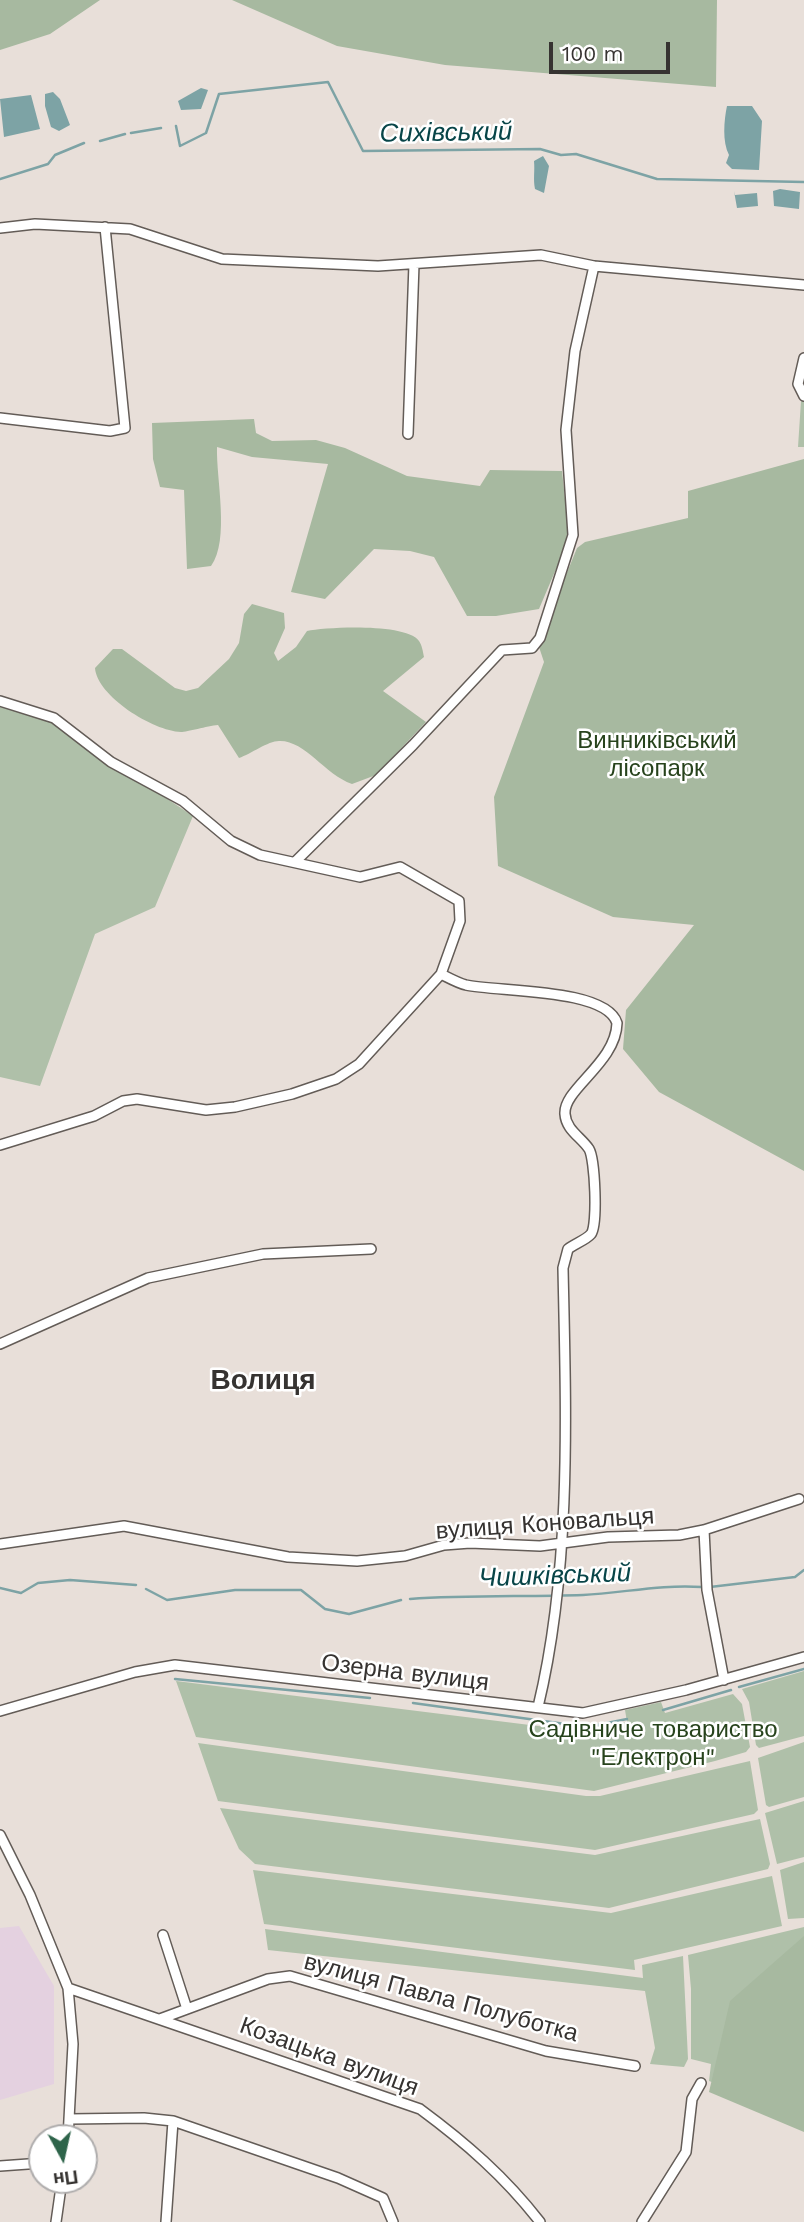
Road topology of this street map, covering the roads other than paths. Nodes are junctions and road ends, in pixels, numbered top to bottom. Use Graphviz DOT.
graph roads {
  1 [pos="105,227"];
  2 [pos="0,228"];
  3 [pos="414,264"];
  4 [pos="594,266"];
  5 [pos="804,285"];
  6 [pos="804,358"];
  7 [pos="804,396"];
  8 [pos="0,418"];
  9 [pos="408,434"];
  10 [pos="0,701"];
  11 [pos="295,862"];
  12 [pos="441,974"];
  13 [pos="0,1145"];
  14 [pos="371,1249"];
  15 [pos="0,1344"];
  16 [pos="799,1499"];
  17 [pos="704,1530"];
  18 [pos="0,1544"];
  19 [pos="560,1544"];
  20 [pos="804,1657"];
  21 [pos="724,1680"];
  22 [pos="538,1707"];
  23 [pos="0,1711"];
  24 [pos="0,1835"];
  25 [pos="163,1935"];
  26 [pos="68,1989"];
  27 [pos="187,2009"];
  28 [pos="160,2019"];
  29 [pos="635,2066"];
  30 [pos="701,2083"];
  31 [pos="70,2119"];
  32 [pos="173,2121"];
  33 [pos="69,2124"];
  34 [pos="28,2164"];
  35 [pos="0,2166"];
  36 [pos="60,2194"];
  37 [pos="56,2222"];
  38 [pos="166,2222"];
  39 [pos="393,2222"];
  40 [pos="540,2222"];
  41 [pos="642,2222"];
  1 -- 2 [label="street"];
  1 -- 3 [label="street"];
  1 -- 8 [label="street"];
  3 -- 4 [label="street"];
  3 -- 9 [label="street"];
  4 -- 5 [label="street"];
  4 -- 11 [label="street"];
  6 -- 7 [label="street"];
  10 -- 11 [label="street"];
  11 -- 12 [label="street"];
  12 -- 13 [label="street"];
  12 -- 19 [label="street"];
  14 -- 15 [label="street"];
  16 -- 17 [label="street, вулиця Коновальця"];
  17 -- 19 [label="street, вулиця Коновальця"];
  17 -- 21 [label="street"];
  18 -- 19 [label="street, вулиця Коновальця"];
  19 -- 22 [label="street"];
  20 -- 21 [label="street, Озерна вулиця"];
  21 -- 22 [label="street, Озерна вулиця"];
  22 -- 23 [label="street, Озерна вулиця"];
  24 -- 26 [label="street"];
  25 -- 27 [label="street"];
  26 -- 28 [label="street, Козацька вулиця"];
  26 -- 31 [label="street"];
  27 -- 28 [label="street, вулиця Павла Полуботка"];
  27 -- 29 [label="street, вулиця Павла Полуботка"];
  28 -- 40 [label="street, Козацька вулиця"];
  30 -- 41 [label="street"];
  31 -- 32 [label="street"];
  31 -- 33 [label="street"];
  32 -- 38 [label="street"];
  32 -- 39 [label="street"];
  34 -- 35 [label="street"];
  36 -- 37 [label="street"];
}
